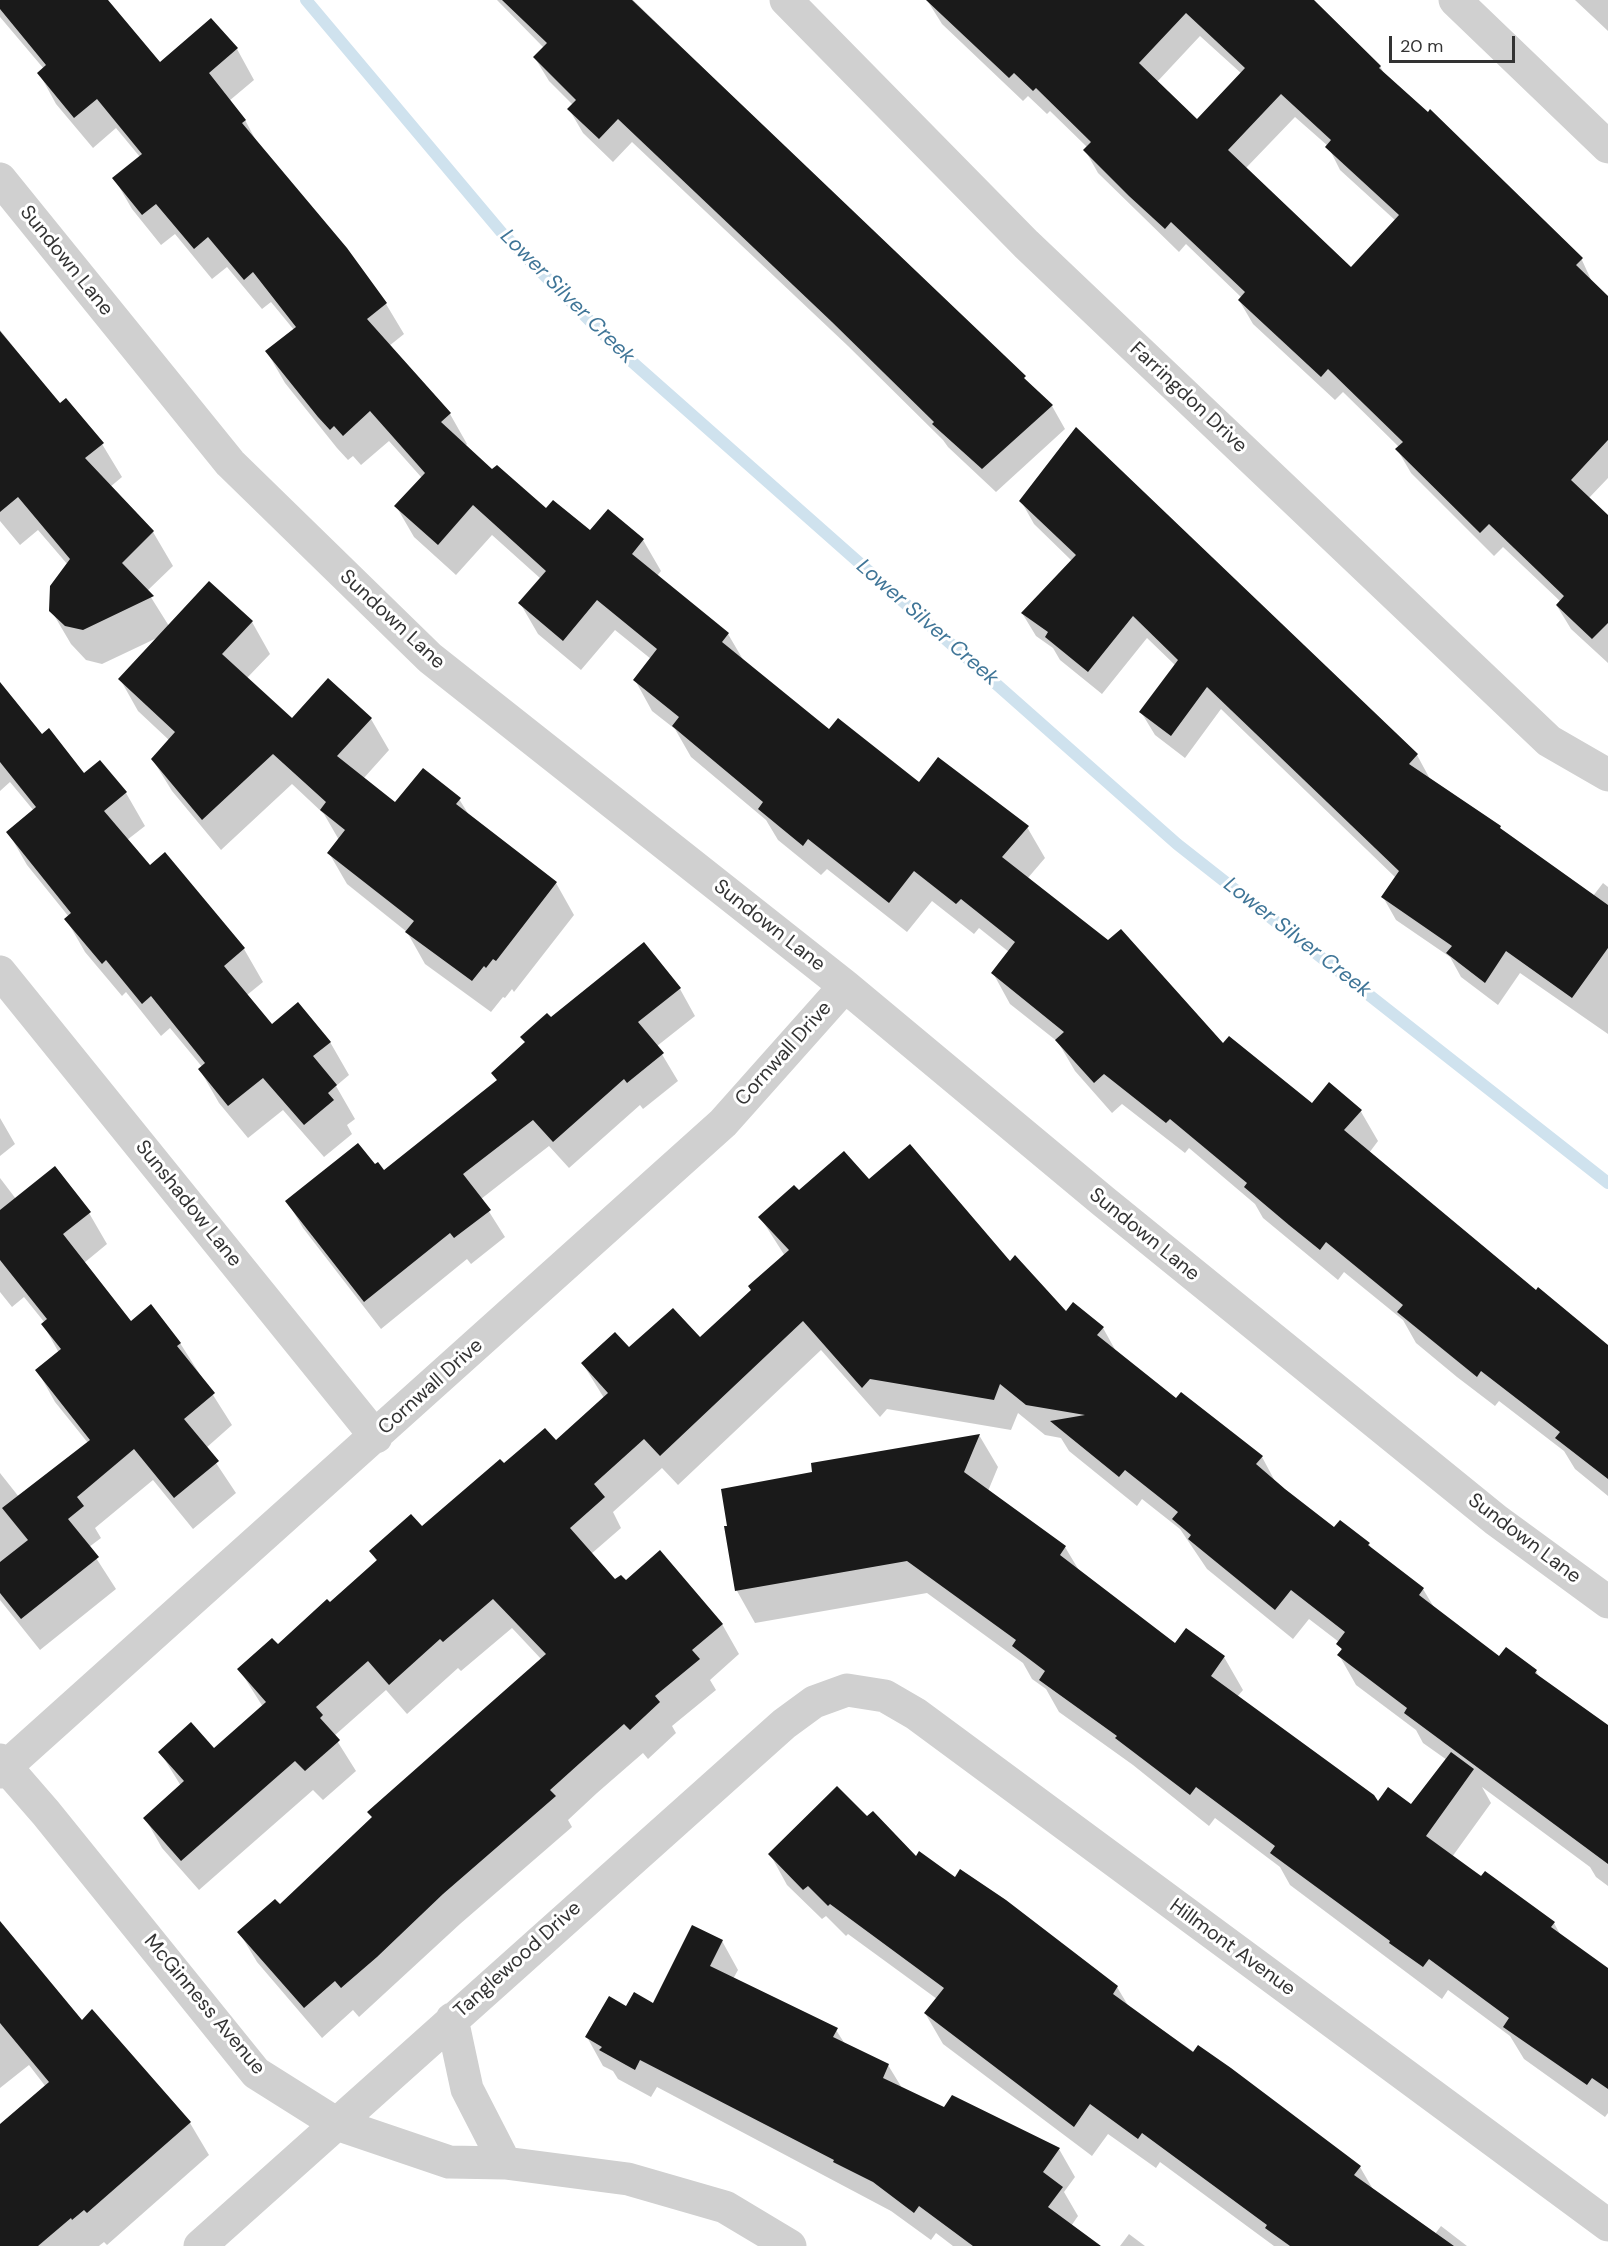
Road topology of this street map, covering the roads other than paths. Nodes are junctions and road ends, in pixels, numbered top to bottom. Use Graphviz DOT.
graph roads {
  1 [pos="786,0"];
  2 [pos="1455,0"];
  3 [pos="1608,147"];
  4 [pos="0,179"];
  5 [pos="1608,775"];
  6 [pos="0,972"];
  7 [pos="845,986"];
  8 [pos="376,1437"];
  9 [pos="1608,1602"];
  10 [pos="847,1690"];
  11 [pos="2,1767"];
  12 [pos="452,2019"];
  13 [pos="337,2124"];
  14 [pos="505,2163"];
  15 [pos="1608,2225"];
  16 [pos="200,2246"];
  17 [pos="790,2246"];
  1 -- 5 [label="street, Farringdon Drive"];
  2 -- 3 [label="street"];
  4 -- 7 [label="street, Sundown Lane"];
  6 -- 8 [label="street, Sunshadow Lane"];
  7 -- 8 [label="street, Cornwall Drive"];
  7 -- 9 [label="street, Sundown Lane"];
  8 -- 11 [label="street, Cornwall Drive"];
  10 -- 12 [label="street, Tanglewood Drive"];
  10 -- 15 [label="street, Hillmont Avenue"];
  11 -- 13 [label="street, McGinness Avenue"];
  12 -- 13 [label="street, Tanglewood Drive"];
  12 -- 14 [label="street"];
  13 -- 14 [label="street, McGinness Avenue"];
  13 -- 16 [label="street, Tanglewood Drive"];
  14 -- 17 [label="street, McGinness Avenue"];
}
